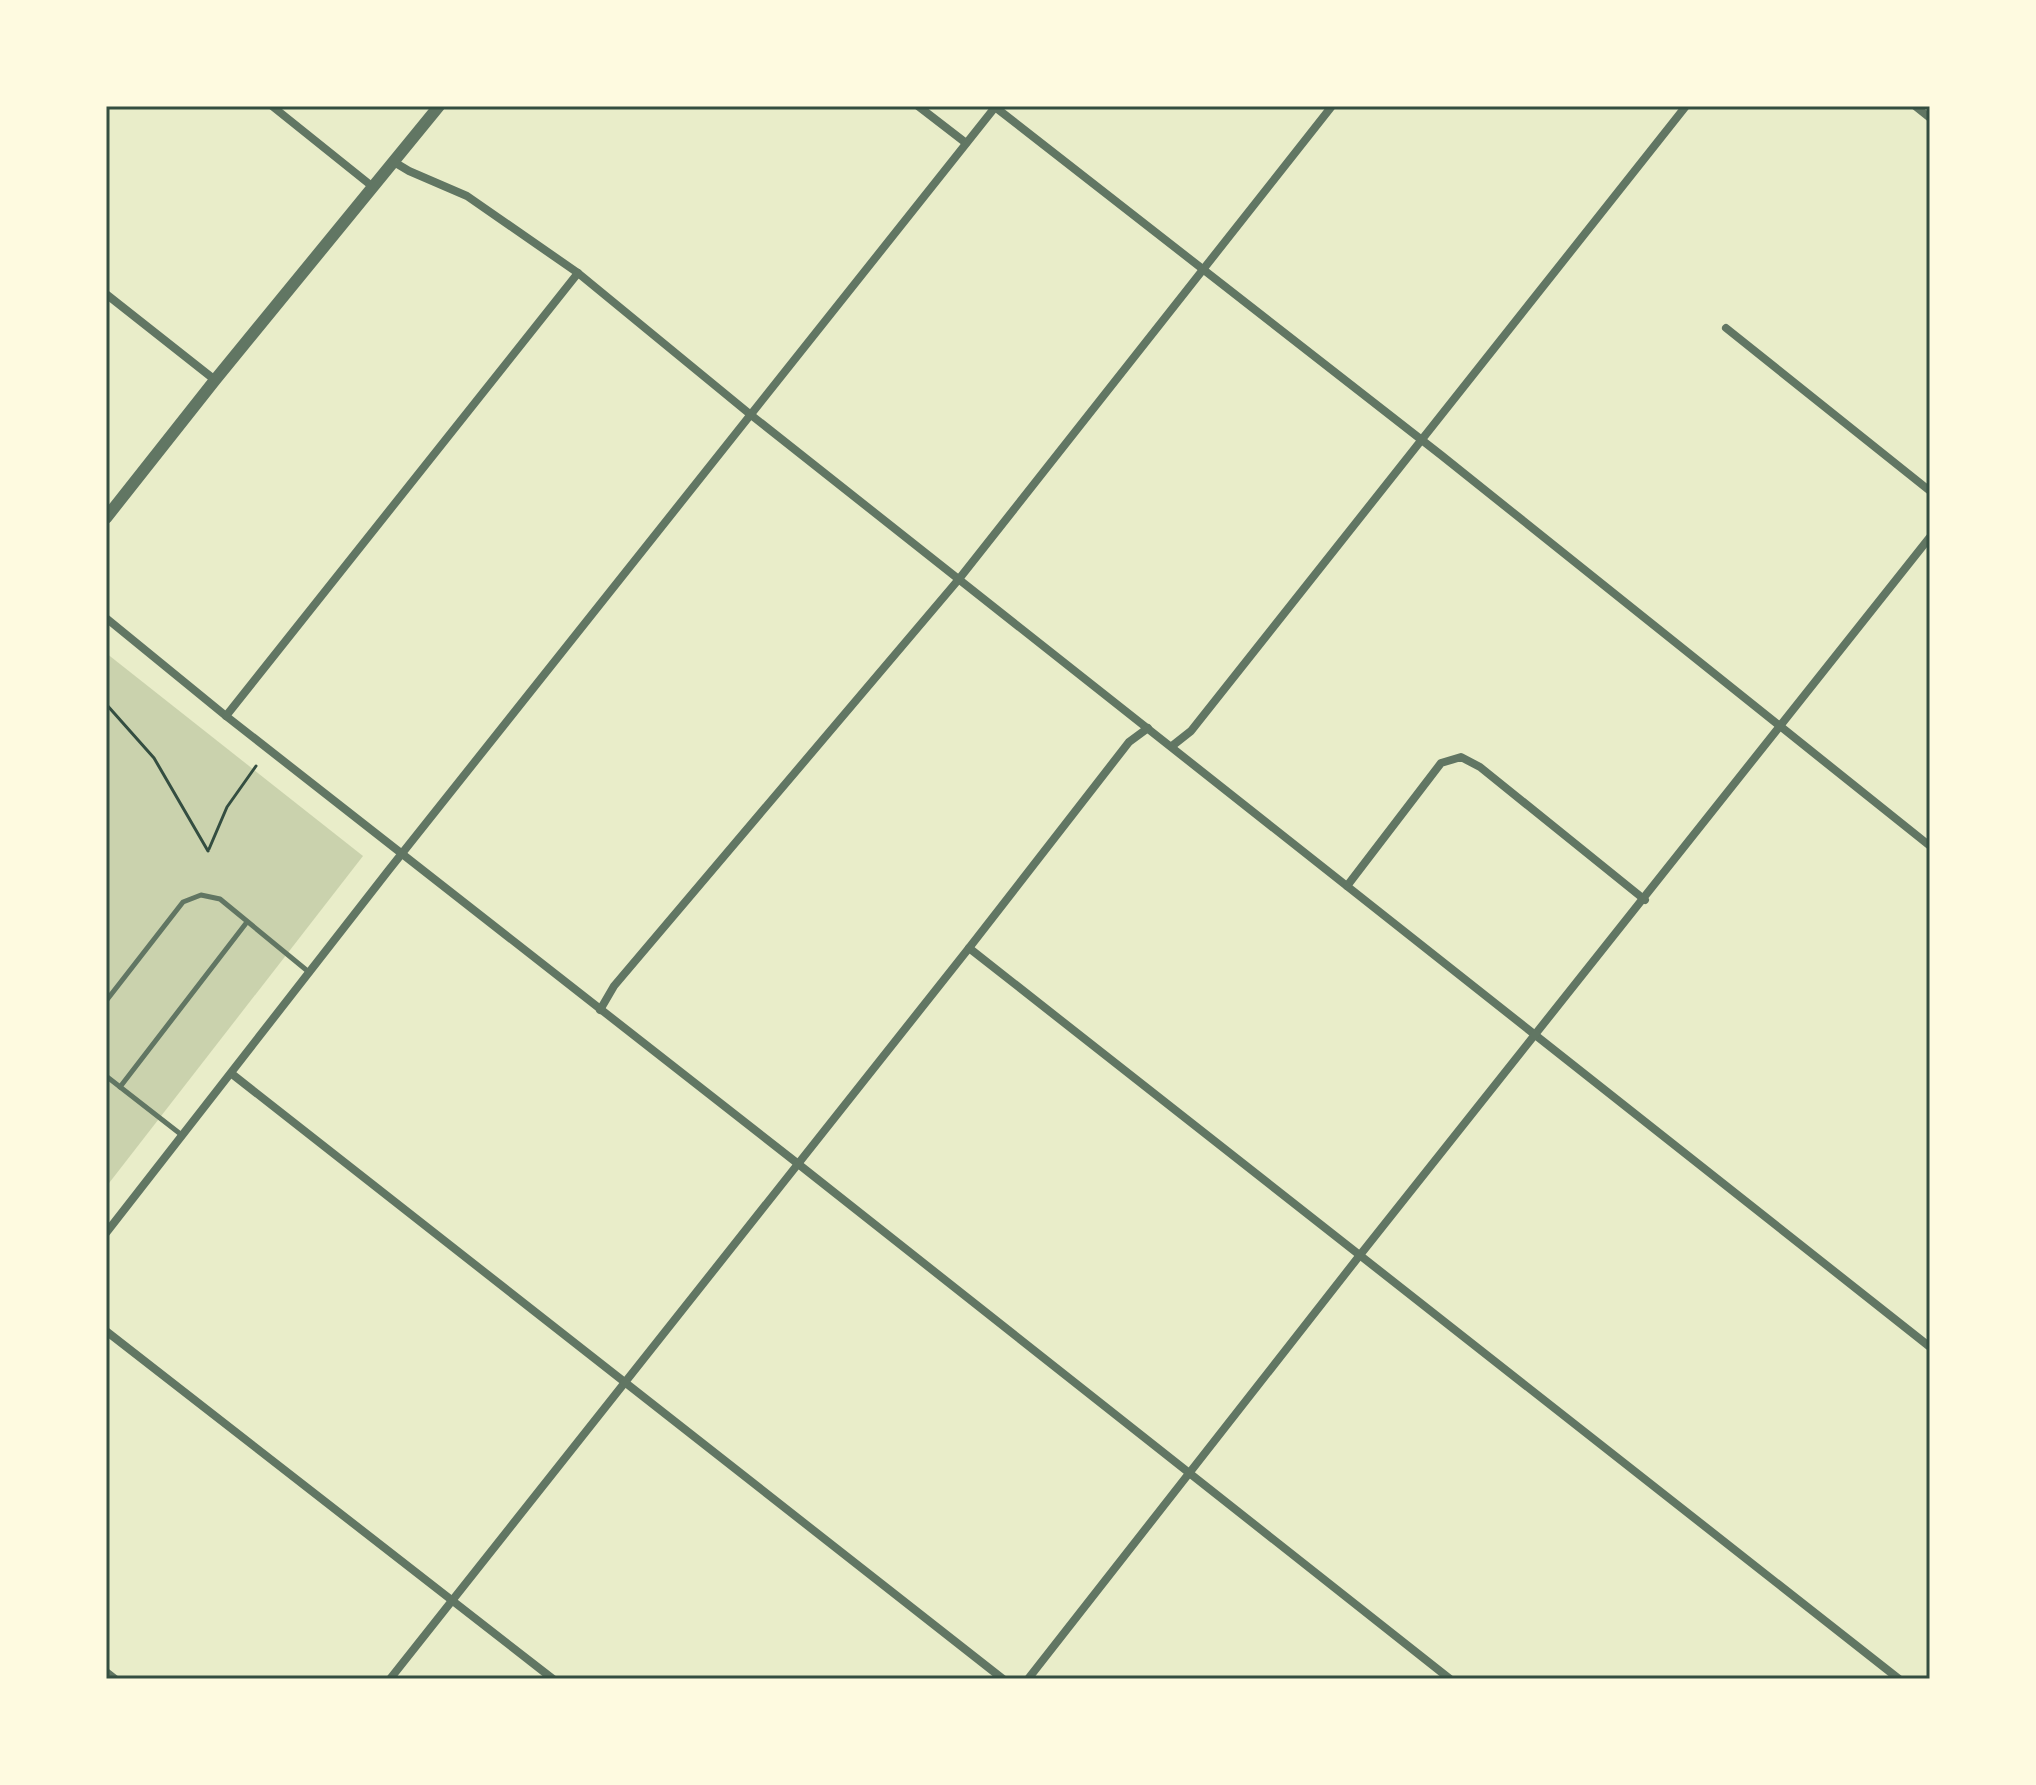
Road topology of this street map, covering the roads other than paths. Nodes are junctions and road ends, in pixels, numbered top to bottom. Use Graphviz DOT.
graph roads {
  1 [pos="272,106"];
  2 [pos="439,106"];
  3 [pos="918,106"];
  4 [pos="996,106"];
  5 [pos="1332,106"];
  6 [pos="1686,106"];
  7 [pos="1915,106"];
  8 [pos="1930,118"];
  9 [pos="966,143"];
  10 [pos="394,162"];
  11 [pos="373,187"];
  12 [pos="1204,270"];
  13 [pos="578,273"];
  14 [pos="106,294"];
  15 [pos="1726,328"];
  16 [pos="215,380"];
  17 [pos="751,415"];
  18 [pos="1422,441"];
  19 [pos="1930,491"];
  20 [pos="106,518"];
  21 [pos="1930,537"];
  22 [pos="959,579"];
  23 [pos="106,618"];
  24 [pos="226,716"];
  25 [pos="1780,724"];
  26 [pos="1148,728"];
  27 [pos="1172,746"];
  28 [pos="1930,846"];
  29 [pos="403,853"];
  30 [pos="1347,886"];
  31 [pos="1645,900"];
  32 [pos="247,922"];
  33 [pos="969,948"];
  34 [pos="311,974"];
  35 [pos="106,1001"];
  36 [pos="600,1010"];
  37 [pos="1537,1035"];
  38 [pos="232,1074"];
  39 [pos="106,1076"];
  40 [pos="120,1087"];
  41 [pos="183,1136"];
  42 [pos="797,1163"];
  43 [pos="106,1233"];
  44 [pos="1360,1255"];
  45 [pos="106,1331"];
  46 [pos="1930,1347"];
  47 [pos="625,1382"];
  48 [pos="1190,1474"];
  49 [pos="452,1599"];
  50 [pos="106,1672"];
  51 [pos="115,1679"];
  52 [pos="390,1679"];
  53 [pos="553,1679"];
  54 [pos="1003,1679"];
  55 [pos="1028,1679"];
  56 [pos="1450,1679"];
  57 [pos="1899,1679"];
  1 -- 11 [label="street"];
  2 -- 10 [label="street"];
  3 -- 9 [label="street"];
  4 -- 9 [label="street"];
  4 -- 12 [label="street"];
  5 -- 12 [label="street"];
  6 -- 18 [label="street"];
  7 -- 8 [label="street"];
  9 -- 17 [label="street"];
  10 -- 11 [label="street"];
  10 -- 13 [label="street"];
  11 -- 16 [label="street"];
  12 -- 18 [label="street"];
  12 -- 22 [label="street"];
  13 -- 17 [label="street"];
  13 -- 24 [label="street"];
  14 -- 16 [label="street"];
  15 -- 19 [label="street"];
  16 -- 20 [label="street"];
  17 -- 22 [label="street"];
  17 -- 29 [label="street"];
  18 -- 25 [label="street"];
  18 -- 27 [label="street"];
  21 -- 25 [label="street"];
  22 -- 26 [label="street"];
  22 -- 36 [label="street"];
  23 -- 24 [label="street"];
  24 -- 29 [label="street"];
  25 -- 28 [label="street"];
  25 -- 31 [label="street"];
  26 -- 27 [label="street"];
  26 -- 33 [label="street"];
  27 -- 30 [label="street"];
  29 -- 34 [label="street"];
  29 -- 36 [label="street"];
  30 -- 31 [label="street"];
  30 -- 37 [label="street"];
  31 -- 37 [label="street"];
  32 -- 34 [label="lane"];
  32 -- 35 [label="lane"];
  32 -- 40 [label="lane"];
  33 -- 42 [label="street"];
  33 -- 44 [label="street"];
  34 -- 38 [label="street"];
  36 -- 42 [label="street"];
  37 -- 44 [label="street"];
  37 -- 46 [label="street"];
  38 -- 41 [label="street"];
  38 -- 47 [label="street"];
  39 -- 40 [label="lane"];
  40 -- 41 [label="lane"];
  41 -- 43 [label="street"];
  42 -- 47 [label="street"];
  42 -- 48 [label="street"];
  44 -- 48 [label="street"];
  44 -- 57 [label="street"];
  45 -- 49 [label="street"];
  47 -- 49 [label="street"];
  47 -- 54 [label="street"];
  48 -- 55 [label="street"];
  48 -- 56 [label="street"];
  49 -- 52 [label="street"];
  49 -- 53 [label="street"];
  50 -- 51 [label="street"];
}
